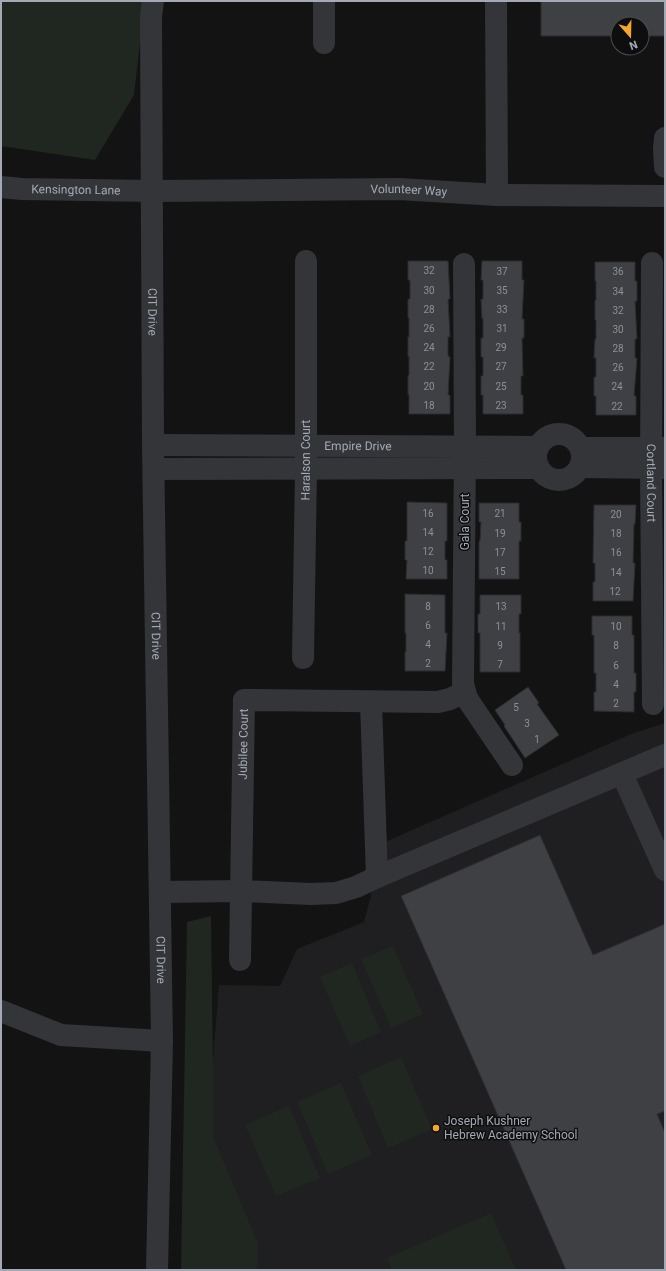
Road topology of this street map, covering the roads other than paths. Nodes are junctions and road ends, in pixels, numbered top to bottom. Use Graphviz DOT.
graph roads {
  1 [pos="153,1"];
  2 [pos="324,1"];
  3 [pos="496,1"];
  4 [pos="324,43"];
  5 [pos="665,138"];
  6 [pos="665,167"];
  7 [pos="1,187"];
  8 [pos="152,192"];
  9 [pos="497,195"];
  10 [pos="665,196"];
  11 [pos="306,261"];
  12 [pos="652,263"];
  13 [pos="464,264"];
  14 [pos="153,445"];
  15 [pos="306,445"];
  16 [pos="465,447"];
  17 [pos="538,447"];
  18 [pos="580,458"];
  19 [pos="658,458"];
  20 [pos="539,468"];
  21 [pos="154,469"];
  22 [pos="306,469"];
  23 [pos="465,469"];
  24 [pos="304,658"];
  25 [pos="465,692"];
  26 [pos="371,702"];
  27 [pos="652,704"];
  28 [pos="665,755"];
  29 [pos="512,765"];
  30 [pos="622,774"];
  31 [pos="665,870"];
  32 [pos="377,877"];
  33 [pos="241,891"];
  34 [pos="160,892"];
  35 [pos="240,960"];
  36 [pos="1,1011"];
  37 [pos="162,1041"];
  38 [pos="157,1270"];
  1 -- 8 [label="street, CIT Drive"];
  2 -- 4 [label="street"];
  3 -- 9 [label="street"];
  5 -- 6 [label="street"];
  7 -- 8 [label="street, Kensington Lane"];
  8 -- 9 [label="street, Volunteer Way"];
  8 -- 14 [label="street, CIT Drive"];
  9 -- 10 [label="street, Volunteer Way"];
  11 -- 15 [label="street, Haralson Court"];
  12 -- 19 [label="street, Cortland Court"];
  13 -- 16 [label="street, Gala Court"];
  14 -- 15 [label="street, Empire Drive"];
  14 -- 21 [label="street, CIT Drive"];
  15 -- 16 [label="street, Empire Drive"];
  15 -- 22 [label="street, Haralson Court"];
  16 -- 17 [label="street, Empire Drive"];
  16 -- 23 [label="street, Gala Court"];
  17 -- 18 [label="street"];
  17 -- 20 [label="street"];
  18 -- 19 [label="street"];
  18 -- 20 [label="street"];
  19 -- 27 [label="street, Cortland Court"];
  20 -- 23 [label="street, Empire Drive"];
  21 -- 22 [label="street, Empire Drive"];
  21 -- 34 [label="street, CIT Drive"];
  22 -- 23 [label="street, Empire Drive"];
  22 -- 24 [label="street, Haralson Court"];
  23 -- 25 [label="street, Gala Court"];
  25 -- 26 [label="street, Jubilee Court"];
  25 -- 29 [label="street, Gala Court"];
  26 -- 32 [label="street"];
  26 -- 33 [label="street, Jubilee Court"];
  28 -- 30 [label="street"];
  30 -- 31 [label="street"];
  30 -- 32 [label="street"];
  32 -- 33 [label="street"];
  33 -- 34 [label="street"];
  33 -- 35 [label="street, Jubilee Court"];
  34 -- 37 [label="street, CIT Drive"];
  36 -- 37 [label="street"];
  37 -- 38 [label="street, CIT Drive"];
}
